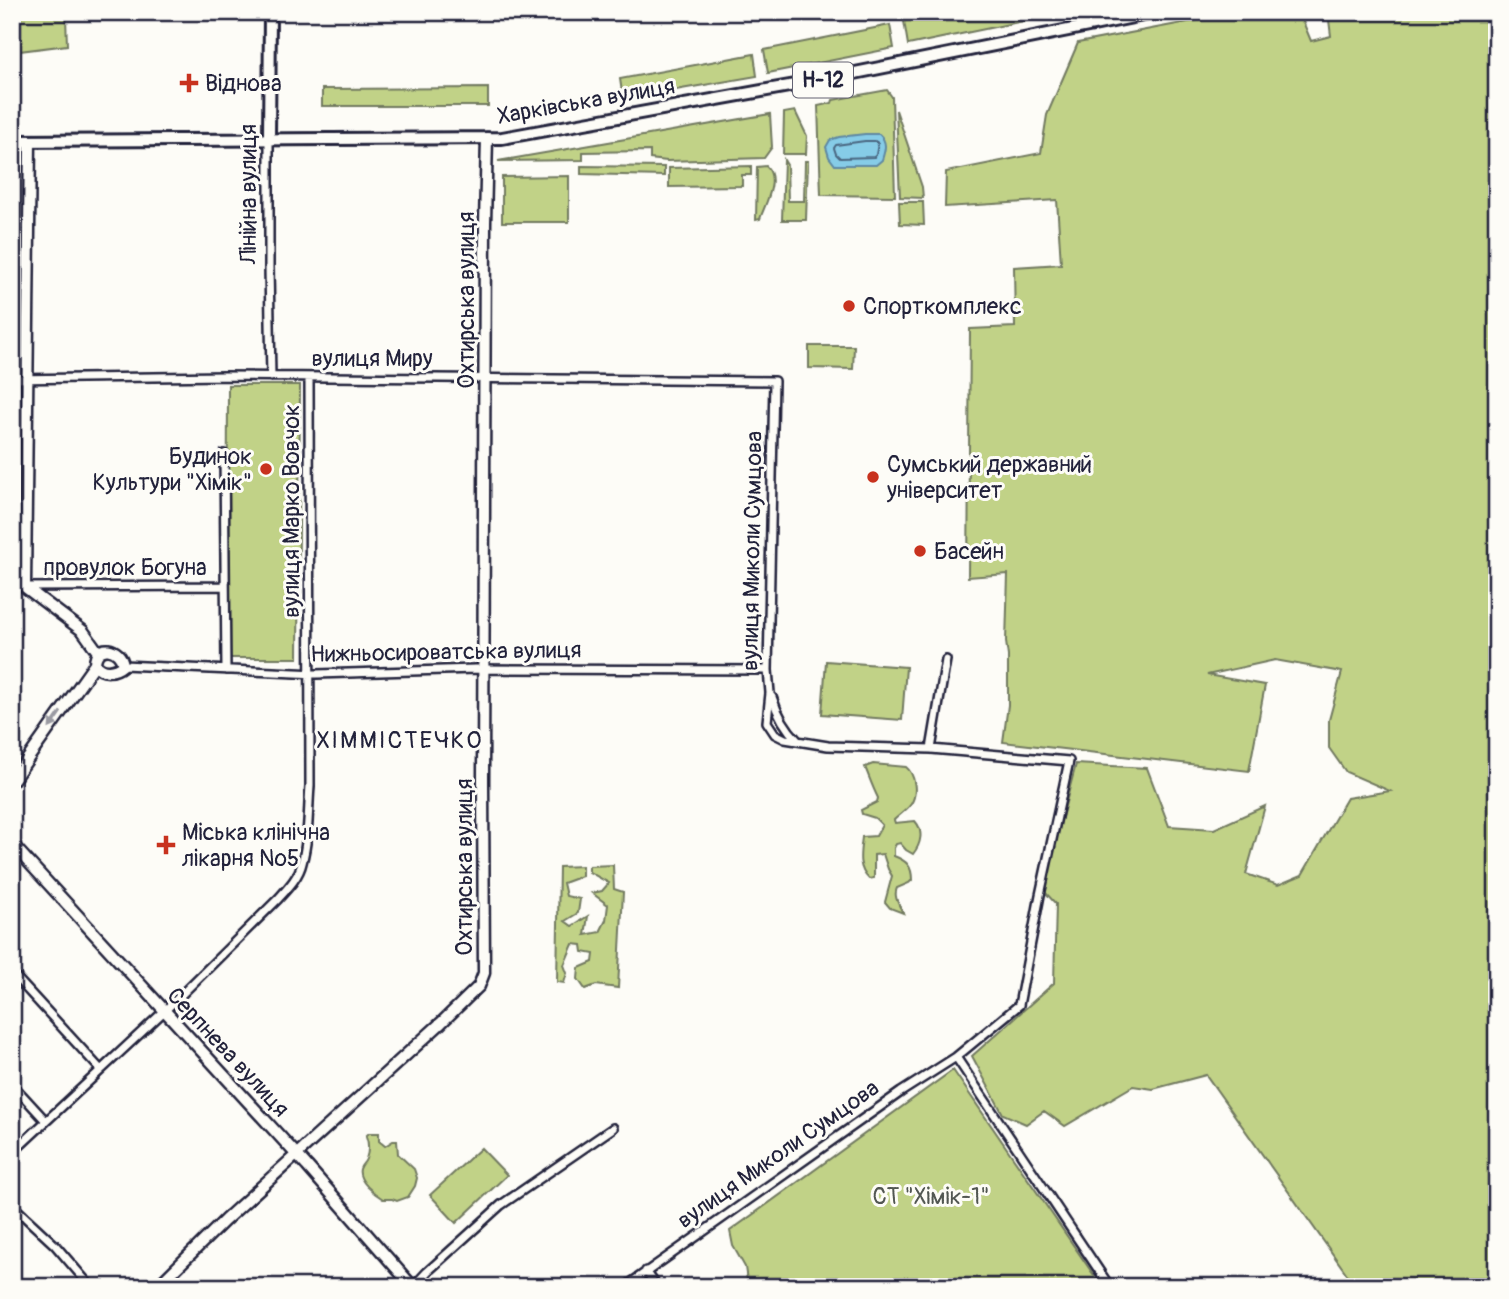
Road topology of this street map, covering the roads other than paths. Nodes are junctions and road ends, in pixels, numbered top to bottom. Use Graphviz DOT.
graph roads {
  1 [pos="270,12"];
  2 [pos="1158,12"];
  3 [pos="269,138"];
  4 [pos="487,138"];
  5 [pos="12,141"];
  6 [pos="30,141"];
  7 [pos="271,377"];
  8 [pos="309,377"];
  9 [pos="485,378"];
  10 [pos="12,379"];
  11 [pos="28,379"];
  12 [pos="774,381"];
  13 [pos="224,454"];
  14 [pos="12,582"];
  15 [pos="224,586"];
  16 [pos="25,587"];
  17 [pos="98,652"];
  18 [pos="946,660"];
  19 [pos="95,664"];
  20 [pos="123,666"];
  21 [pos="484,669"];
  22 [pos="226,670"];
  23 [pos="768,670"];
  24 [pos="311,673"];
  25 [pos="770,693"];
  26 [pos="800,742"];
  27 [pos="931,749"];
  28 [pos="12,781"];
  29 [pos="12,844"];
  30 [pos="12,973"];
  31 [pos="164,1011"];
  32 [pos="956,1057"];
  33 [pos="101,1070"];
  34 [pos="12,1084"];
  35 [pos="46,1121"];
  36 [pos="614,1128"];
  37 [pos="12,1153"];
  38 [pos="296,1154"];
  39 [pos="12,1205"];
  40 [pos="646,1271"];
  41 [pos="91,1287"];
  42 [pos="157,1287"];
  43 [pos="413,1287"];
  44 [pos="625,1287"];
  45 [pos="657,1287"];
  46 [pos="1110,1287"];
  1 -- 3 [label="main road, Лінійна вулиця"];
  2 -- 4 [label="main road, Харківська вулиця / Н-12"];
  3 -- 4 [label="main road, Харківська вулиця / Н-12"];
  3 -- 6 [label="main road, Харківська вулиця"];
  3 -- 7 [label="street, Лінійна вулиця"];
  4 -- 9 [label="main road, Охтирська вулиця"];
  5 -- 6 [label="main road, Харківська вулиця"];
  6 -- 11 [label="main road"];
  7 -- 8 [label="street, вулиця Миру"];
  7 -- 11 [label="street, вулиця Миру"];
  8 -- 9 [label="street, вулиця Миру"];
  8 -- 24 [label="street, вулиця Марко Вовчок"];
  9 -- 12 [label="street, вулиця Миру"];
  9 -- 21 [label="main road, Охтирська вулиця"];
  10 -- 11 [label="street, вулиця Миру"];
  11 -- 16 [label="main road"];
  12 -- 23 [label="street, вулиця Миколи Сумцова"];
  13 -- 15 [label="street"];
  14 -- 16 [label="street, Нижньосироватська вулиця"];
  15 -- 16 [label="street, провулок Богуна"];
  15 -- 22 [label="street"];
  16 -- 17 [label="main road, Нижньосироватська вулиця"];
  17 -- 19 [label="main road"];
  17 -- 20 [label="main road, Нижньосироватська вулиця"];
  18 -- 27 [label="street"];
  19 -- 20 [label="main road, Нижньосироватська вулиця"];
  19 -- 28 [label="main road, one-way"];
  20 -- 22 [label="street, Нижньосироватська вулиця"];
  21 -- 23 [label="street, Нижньосироватська вулиця"];
  21 -- 24 [label="street, Нижньосироватська вулиця"];
  21 -- 38 [label="main road, Охтирська вулиця"];
  22 -- 24 [label="street, Нижньосироватська вулиця"];
  23 -- 25 [label="street, вулиця Миколи Сумцова"];
  24 -- 31 [label="street, вулиця Марко Вовчок"];
  25 -- 26 [label="street"];
  25 -- 26 [label="street, вулиця Миколи Сумцова"];
  26 -- 27 [label="street"];
  27 -- 32 [label="street, вулиця Миколи Сумцова"];
  29 -- 31 [label="main road, Серпнева вулиця"];
  30 -- 33 [label="street"];
  31 -- 33 [label="street, вулиця Марко Вовчок"];
  31 -- 38 [label="main road, Серпнева вулиця"];
  32 -- 40 [label="street, вулиця Миколи Сумцова"];
  32 -- 46 [label="street"];
  33 -- 35 [label="street, вулиця Марко Вовчок"];
  34 -- 35 [label="street"];
  35 -- 37 [label="street, вулиця Марко Вовчок"];
  36 -- 43 [label="street"];
  38 -- 42 [label="main road, Охтирська вулиця"];
  38 -- 43 [label="main road, Серпнева вулиця"];
  39 -- 41 [label="street"];
  40 -- 44 [label="street, вулиця Миколи Сумцова"];
  40 -- 45 [label="street"];
}
